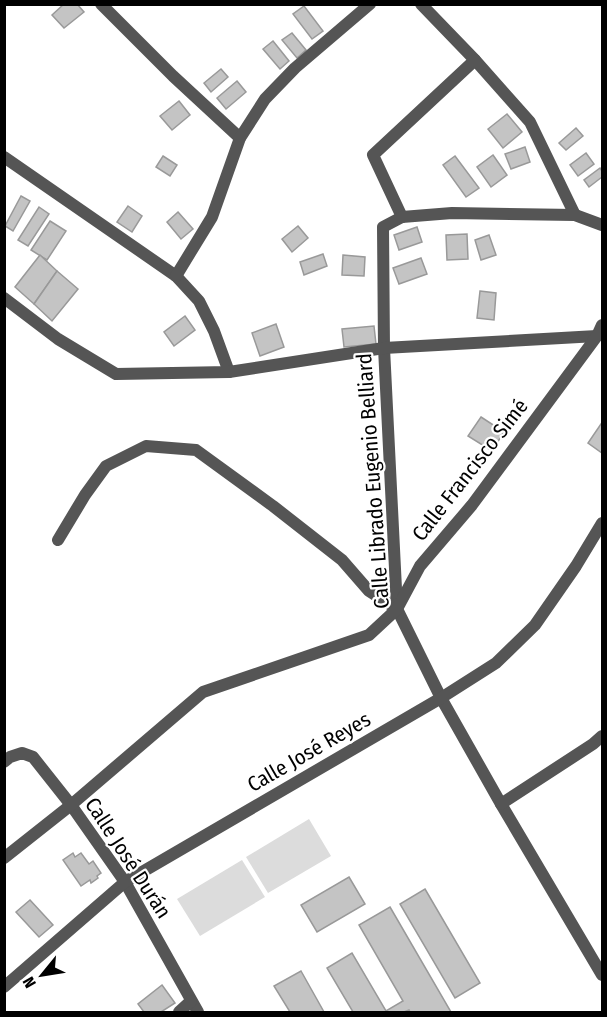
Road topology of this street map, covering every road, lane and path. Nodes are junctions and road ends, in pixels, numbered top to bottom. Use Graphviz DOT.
graph roads {
  1 [pos="101,4"];
  2 [pos="370,4"];
  3 [pos="421,4"];
  4 [pos="475,60"];
  5 [pos="240,138"];
  6 [pos="4,157"];
  7 [pos="575,215"];
  8 [pos="402,217"];
  9 [pos="603,225"];
  10 [pos="176,276"];
  11 [pos="4,298"];
  12 [pos="600,330"];
  13 [pos="384,348"];
  14 [pos="229,372"];
  15 [pos="603,523"];
  16 [pos="58,540"];
  17 [pos="397,609"];
  18 [pos="441,698"];
  19 [pos="603,736"];
  20 [pos="4,762"];
  21 [pos="501,804"];
  22 [pos="71,805"];
  23 [pos="4,858"];
  24 [pos="125,882"];
  25 [pos="603,975"];
  26 [pos="4,987"];
  27 [pos="191,1001"];
  28 [pos="179,1012"];
  29 [pos="198,1012"];
  1 -- 5 [label="street"];
  2 -- 5 [label="street"];
  3 -- 4 [label="street"];
  4 -- 7 [label="street"];
  4 -- 8 [label="street"];
  5 -- 10 [label="street"];
  6 -- 10 [label="street"];
  7 -- 8 [label="street"];
  7 -- 9 [label="street"];
  8 -- 13 [label="street, Calle Librado Eugenio Belliard"];
  10 -- 14 [label="street"];
  11 -- 14 [label="street"];
  12 -- 13 [label="street"];
  12 -- 17 [label="street, Calle Francisco Simé"];
  13 -- 14 [label="street"];
  13 -- 17 [label="street, Calle Librado Eugenio Belliard"];
  15 -- 18 [label="street, Calle José Reyes"];
  16 -- 17 [label="street"];
  17 -- 18 [label="street, Calle Librado Eugenio Belliard"];
  17 -- 22 [label="street, Calle Francisco Simé"];
  18 -- 21 [label="street, Calle Librado Eugenio Belliard"];
  18 -- 24 [label="street, Calle José Reyes"];
  19 -- 21 [label="street"];
  20 -- 22 [label="street, Calle José Durán"];
  21 -- 25 [label="street, Calle Librado Eugenio Belliard"];
  22 -- 23 [label="street, Calle Francisco Simé"];
  22 -- 24 [label="street, Calle José Durán"];
  24 -- 26 [label="street, Calle José Reyes"];
  24 -- 27 [label="street, Calle José Durán"];
  27 -- 28 [label="street"];
  27 -- 29 [label="street, Calle José Durán"];
}
